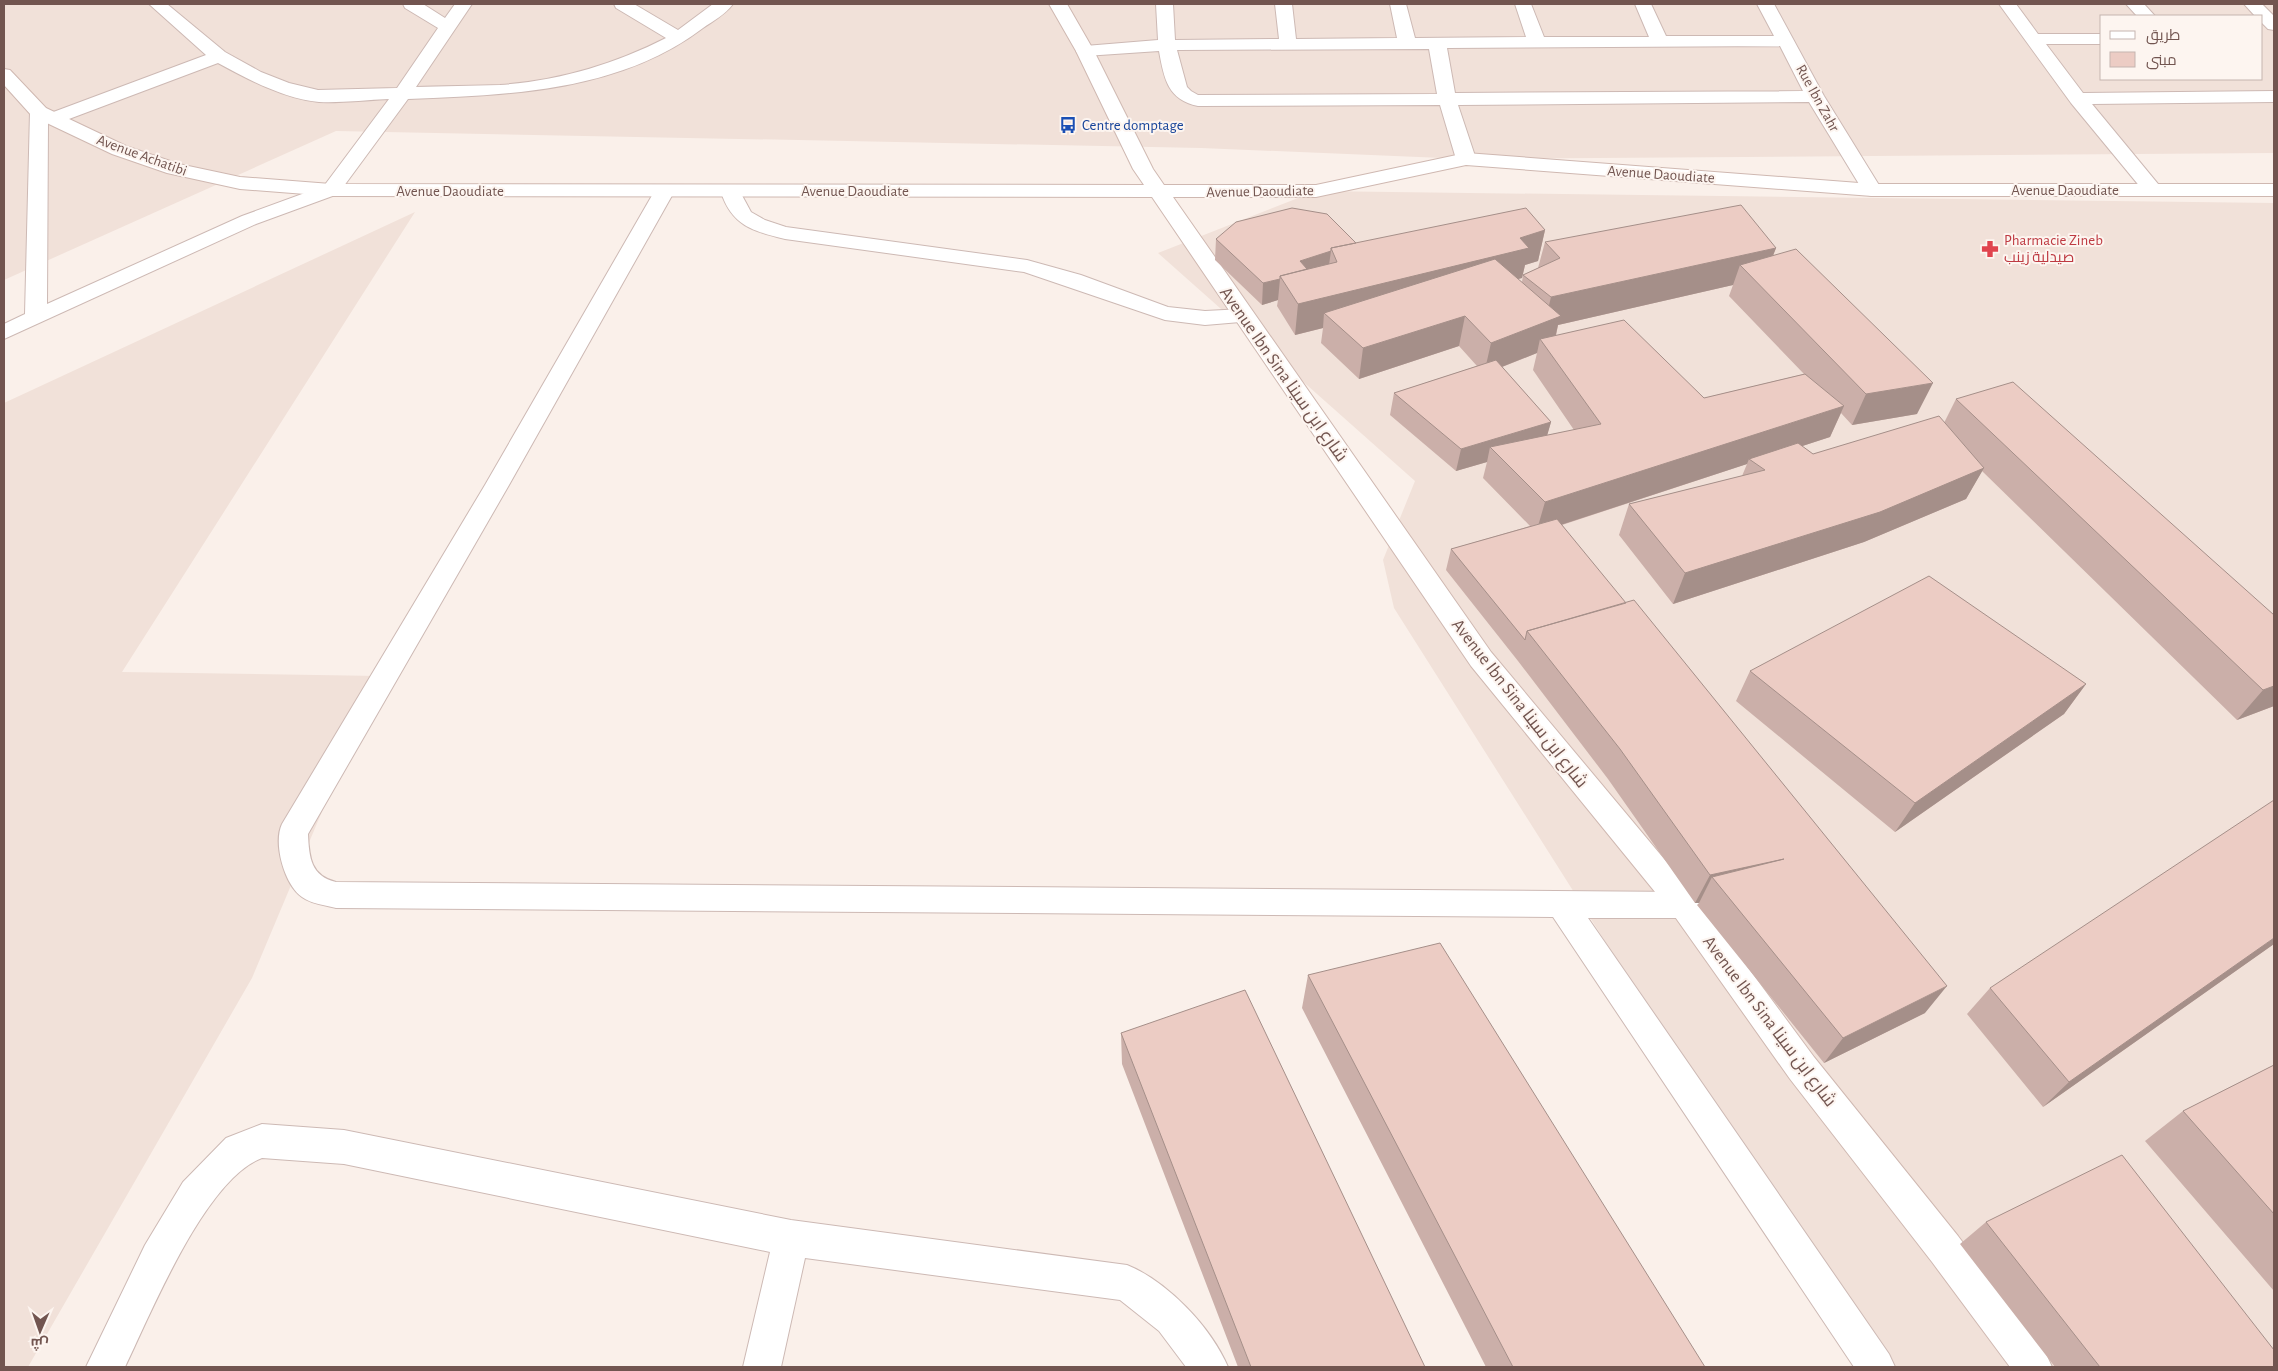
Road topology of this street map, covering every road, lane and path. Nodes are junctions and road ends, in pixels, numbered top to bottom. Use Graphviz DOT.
graph roads {
  1 [pos="157,4"];
  2 [pos="411,4"];
  3 [pos="463,4"];
  4 [pos="622,4"];
  5 [pos="724,4"];
  6 [pos="1058,4"];
  7 [pos="1164,4"];
  8 [pos="1283,4"];
  9 [pos="1398,4"];
  10 [pos="1524,4"];
  11 [pos="1642,4"];
  12 [pos="1766,4"];
  13 [pos="2007,4"];
  14 [pos="2135,4"];
  15 [pos="2252,4"];
  16 [pos="2145,15"];
  17 [pos="2274,26"];
  18 [pos="448,27"];
  19 [pos="679,38"];
  20 [pos="2034,39"];
  21 [pos="2100,39"];
  22 [pos="1787,41"];
  23 [pos="1537,42"];
  24 [pos="1660,42"];
  25 [pos="1407,43"];
  26 [pos="1437,43"];
  27 [pos="1288,44"];
  28 [pos="1165,45"];
  29 [pos="1085,50"];
  30 [pos="219,56"];
  31 [pos="4,74"];
  32 [pos="402,94"];
  33 [pos="1815,96"];
  34 [pos="2274,97"];
  35 [pos="1447,99"];
  36 [pos="2078,99"];
  37 [pos="46,115"];
  38 [pos="1466,159"];
  39 [pos="331,190"];
  40 [pos="1872,190"];
  41 [pos="2153,190"];
  42 [pos="2274,190"];
  43 [pos="664,192"];
  44 [pos="730,192"];
  45 [pos="1158,192"];
  46 [pos="1244,316"];
  47 [pos="36,317"];
  48 [pos="4,332"];
  49 [pos="1561,903"];
  50 [pos="1684,905"];
  51 [pos="791,1238"];
  52 [pos="105,1367"];
  53 [pos="762,1367"];
  54 [pos="1210,1367"];
  55 [pos="1876,1367"];
  56 [pos="2033,1367"];
  1 -- 30 [label="street"];
  2 -- 18 [label="street"];
  3 -- 18 [label="street"];
  4 -- 19 [label="street"];
  5 -- 19 [label="street"];
  6 -- 29 [label="street, Avenue Ibn Sina شارع ابن سينا"];
  7 -- 28 [label="street"];
  8 -- 27 [label="street"];
  9 -- 25 [label="street"];
  10 -- 23 [label="street"];
  11 -- 24 [label="street"];
  12 -- 22 [label="street, Rue Ibn Zahr"];
  13 -- 20 [label="street"];
  14 -- 16 [label="street"];
  15 -- 17 [label="street"];
  18 -- 32 [label="street"];
  19 -- 32 [label="street"];
  20 -- 21 [label="street"];
  20 -- 36 [label="street"];
  22 -- 24 [label="street"];
  22 -- 33 [label="street, Rue Ibn Zahr"];
  23 -- 24 [label="street"];
  23 -- 26 [label="street"];
  25 -- 26 [label="street"];
  25 -- 27 [label="street"];
  26 -- 35 [label="street"];
  27 -- 28 [label="street"];
  28 -- 29 [label="street"];
  28 -- 35 [label="street"];
  29 -- 45 [label="street, Avenue Ibn Sina شارع ابن سينا"];
  30 -- 32 [label="street"];
  30 -- 37 [label="street"];
  31 -- 37 [label="street, Avenue Achatibi"];
  32 -- 39 [label="street"];
  33 -- 35 [label="street"];
  33 -- 40 [label="street, Rue Ibn Zahr"];
  34 -- 36 [label="street"];
  35 -- 38 [label="street"];
  36 -- 41 [label="street"];
  37 -- 39 [label="street, Avenue Achatibi"];
  37 -- 47 [label="street"];
  38 -- 40 [label="street, Avenue Daoudiate"];
  38 -- 45 [label="street, Avenue Daoudiate"];
  39 -- 43 [label="street, Avenue Daoudiate"];
  39 -- 47 [label="street"];
  40 -- 41 [label="street, Avenue Daoudiate"];
  41 -- 42 [label="street, Avenue Daoudiate"];
  43 -- 44 [label="street, Avenue Daoudiate"];
  43 -- 49 [label="street"];
  44 -- 45 [label="street, Avenue Daoudiate"];
  44 -- 46 [label="street"];
  45 -- 46 [label="street, Avenue Ibn Sina شارع ابن سينا"];
  46 -- 50 [label="street, Avenue Ibn Sina شارع ابن سينا"];
  47 -- 48 [label="street"];
  49 -- 50 [label="street"];
  49 -- 55 [label="street"];
  50 -- 56 [label="street, Avenue Ibn Sina شارع ابن سينا"];
  51 -- 52 [label="street"];
  51 -- 53 [label="street"];
  51 -- 54 [label="street"];
}
